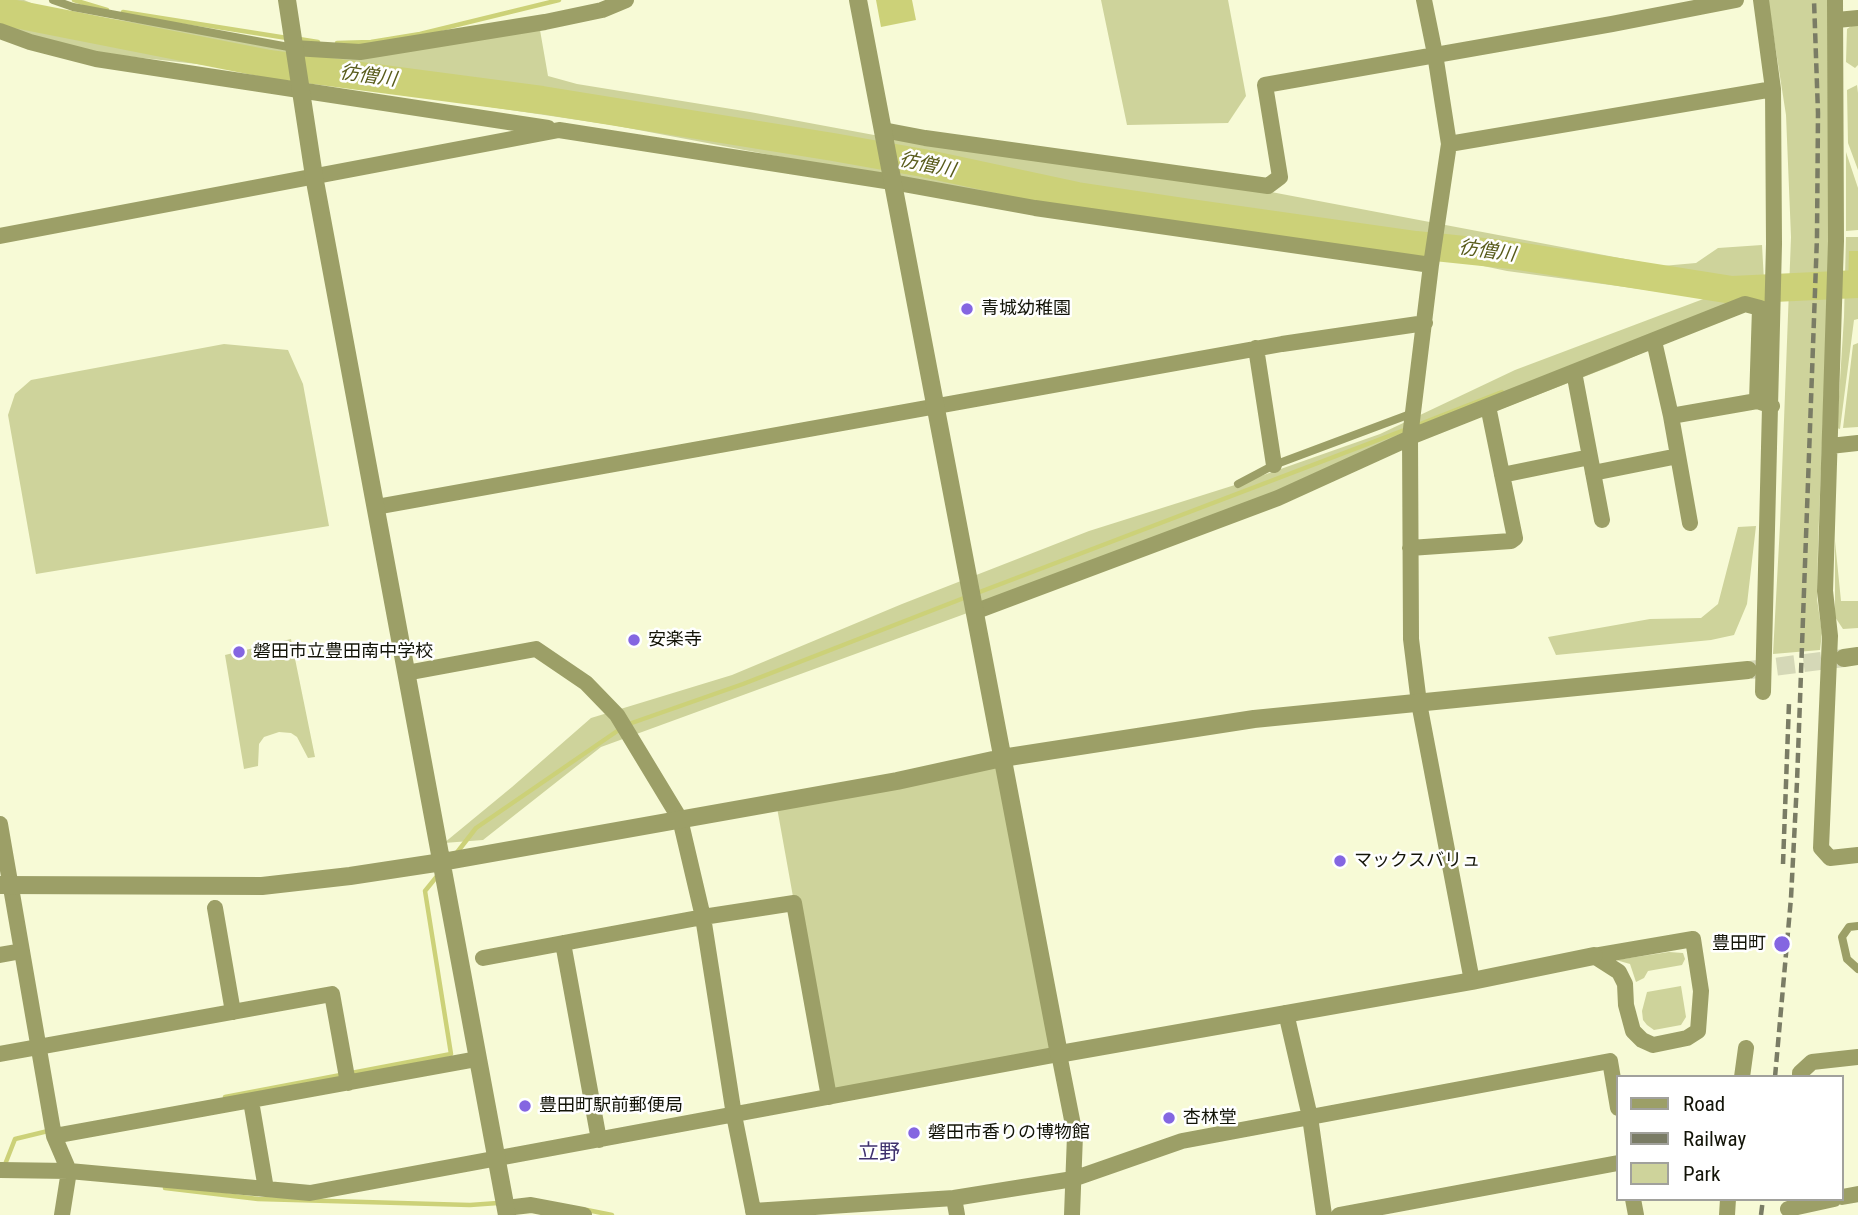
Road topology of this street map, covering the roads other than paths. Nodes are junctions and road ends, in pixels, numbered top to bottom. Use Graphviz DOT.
graph roads {
  1 [pos="53,0"];
  2 [pos="286,0"];
  3 [pos="626,0"];
  4 [pos="858,0"];
  5 [pos="1424,0"];
  6 [pos="1736,0"];
  7 [pos="1760,0"];
  8 [pos="1835,0"];
  9 [pos="1858,18"];
  10 [pos="1837,20"];
  11 [pos="0,31"];
  12 [pos="294,48"];
  13 [pos="1436,54"];
  14 [pos="302,89"];
  15 [pos="1773,89"];
  16 [pos="559,130"];
  17 [pos="883,130"];
  18 [pos="1449,145"];
  19 [pos="314,176"];
  20 [pos="892,182"];
  21 [pos="0,236"];
  22 [pos="1431,265"];
  23 [pos="1425,323"];
  24 [pos="1654,341"];
  25 [pos="1255,348"];
  26 [pos="1574,372"];
  27 [pos="1764,403"];
  28 [pos="934,405"];
  29 [pos="1488,406"];
  30 [pos="1413,414"];
  31 [pos="1671,416"];
  32 [pos="1410,438"];
  33 [pos="1858,443"];
  34 [pos="1830,446"];
  35 [pos="1678,456"];
  36 [pos="1274,465"];
  37 [pos="1592,465"];
  38 [pos="1502,475"];
  39 [pos="1238,484"];
  40 [pos="376,507"];
  41 [pos="1602,520"];
  42 [pos="1690,523"];
  43 [pos="1410,548"];
  44 [pos="974,612"];
  45 [pos="1748,670"];
  46 [pos="406,673"];
  47 [pos="1763,692"];
  48 [pos="1419,703"];
  49 [pos="1002,758"];
  50 [pos="680,819"];
  51 [pos="0,824"];
  52 [pos="1858,855"];
  53 [pos="442,862"];
  54 [pos="6,886"];
  55 [pos="215,908"];
  56 [pos="702,917"];
  57 [pos="1858,926"];
  58 [pos="563,943"];
  59 [pos="22,951"];
  60 [pos="0,955"];
  61 [pos="1594,956"];
  62 [pos="484,958"];
  63 [pos="1858,969"];
  64 [pos="1472,981"];
  65 [pos="233,1012"];
  66 [pos="1286,1013"];
  67 [pos="39,1048"];
  68 [pos="1746,1048"];
  69 [pos="0,1054"];
  70 [pos="1059,1054"];
  71 [pos="1858,1058"];
  72 [pos="477,1059"];
  73 [pos="1742,1075"];
  74 [pos="1800,1075"];
  75 [pos="348,1083"];
  76 [pos="1616,1095"];
  77 [pos="829,1097"];
  78 [pos="251,1101"];
  79 [pos="734,1115"];
  80 [pos="1310,1117"];
  81 [pos="54,1136"];
  82 [pos="599,1140"];
  83 [pos="496,1160"];
  84 [pos="1616,1163"];
  85 [pos="0,1170"];
  86 [pos="69,1171"];
  87 [pos="1073,1179"];
  88 [pos="266,1189"];
  89 [pos="954,1198"];
  90 [pos="1823,1201"];
  91 [pos="1788,1208"];
  92 [pos="506,1211"];
  93 [pos="753,1213"];
  94 [pos="62,1215"];
  95 [pos="584,1215"];
  96 [pos="957,1215"];
  97 [pos="1072,1215"];
  98 [pos="1325,1215"];
  99 [pos="1339,1215"];
  1 -- 12 [label="lane"];
  2 -- 12 [label="street"];
  3 -- 12 [label="street"];
  4 -- 17 [label="street"];
  5 -- 13 [label="street"];
  6 -- 13 [label="street"];
  7 -- 15 [label="street"];
  8 -- 10 [label="street"];
  9 -- 10 [label="street"];
  10 -- 34 [label="street"];
  11 -- 14 [label="street"];
  12 -- 14 [label="street"];
  13 -- 17 [label="street"];
  13 -- 18 [label="street"];
  14 -- 16 [label="street"];
  14 -- 19 [label="street"];
  15 -- 18 [label="street"];
  15 -- 27 [label="street"];
  16 -- 19 [label="street"];
  16 -- 20 [label="street"];
  17 -- 20 [label="street"];
  18 -- 22 [label="street"];
  19 -- 21 [label="street"];
  19 -- 40 [label="street"];
  20 -- 22 [label="street"];
  20 -- 28 [label="street"];
  22 -- 23 [label="street"];
  23 -- 25 [label="street"];
  23 -- 30 [label="street"];
  24 -- 26 [label="street"];
  24 -- 27 [label="street"];
  24 -- 31 [label="street"];
  25 -- 28 [label="street"];
  25 -- 36 [label="street"];
  26 -- 29 [label="street"];
  26 -- 37 [label="street"];
  27 -- 31 [label="street"];
  27 -- 47 [label="street"];
  28 -- 40 [label="street"];
  28 -- 44 [label="street"];
  29 -- 32 [label="street"];
  29 -- 38 [label="street"];
  30 -- 32 [label="street"];
  30 -- 36 [label="lane"];
  31 -- 35 [label="street"];
  32 -- 43 [label="street"];
  32 -- 44 [label="street"];
  33 -- 34 [label="street"];
  34 -- 52 [label="street"];
  35 -- 37 [label="street"];
  35 -- 42 [label="street"];
  36 -- 39 [label="lane"];
  37 -- 38 [label="street"];
  37 -- 41 [label="street"];
  38 -- 43 [label="street"];
  40 -- 46 [label="street"];
  43 -- 48 [label="street"];
  44 -- 49 [label="street"];
  45 -- 48 [label="street"];
  46 -- 50 [label="street"];
  46 -- 53 [label="street"];
  48 -- 49 [label="street"];
  48 -- 64 [label="street"];
  49 -- 50 [label="street"];
  49 -- 70 [label="street"];
  50 -- 53 [label="street"];
  50 -- 56 [label="street"];
  51 -- 54 [label="street"];
  53 -- 54 [label="street"];
  53 -- 72 [label="street"];
  54 -- 59 [label="street"];
  55 -- 65 [label="street"];
  56 -- 58 [label="street"];
  56 -- 77 [label="street"];
  56 -- 79 [label="street"];
  57 -- 63 [label="lane"];
  58 -- 62 [label="street"];
  58 -- 82 [label="street"];
  59 -- 60 [label="street"];
  59 -- 67 [label="street"];
  61 -- 61 [label="street"];
  61 -- 64 [label="street"];
  64 -- 66 [label="street"];
  65 -- 67 [label="street"];
  65 -- 75 [label="street"];
  66 -- 70 [label="street"];
  66 -- 80 [label="street"];
  67 -- 69 [label="street"];
  67 -- 81 [label="street"];
  68 -- 73 [label="street"];
  70 -- 77 [label="street"];
  70 -- 87 [label="street"];
  71 -- 74 [label="street"];
  72 -- 75 [label="street"];
  72 -- 83 [label="street"];
  75 -- 78 [label="street"];
  76 -- 80 [label="street"];
  77 -- 79 [label="street"];
  78 -- 81 [label="street"];
  78 -- 88 [label="street"];
  79 -- 82 [label="street"];
  79 -- 93 [label="street"];
  80 -- 87 [label="street"];
  80 -- 98 [label="street"];
  81 -- 86 [label="street"];
  82 -- 83 [label="street"];
  83 -- 88 [label="street"];
  83 -- 92 [label="street"];
  84 -- 99 [label="street"];
  85 -- 86 [label="street"];
  86 -- 88 [label="street"];
  86 -- 94 [label="street"];
  87 -- 89 [label="street"];
  87 -- 97 [label="street"];
  89 -- 93 [label="street"];
  89 -- 96 [label="street"];
  90 -- 91 [label="street"];
  92 -- 95 [label="street"];
}
